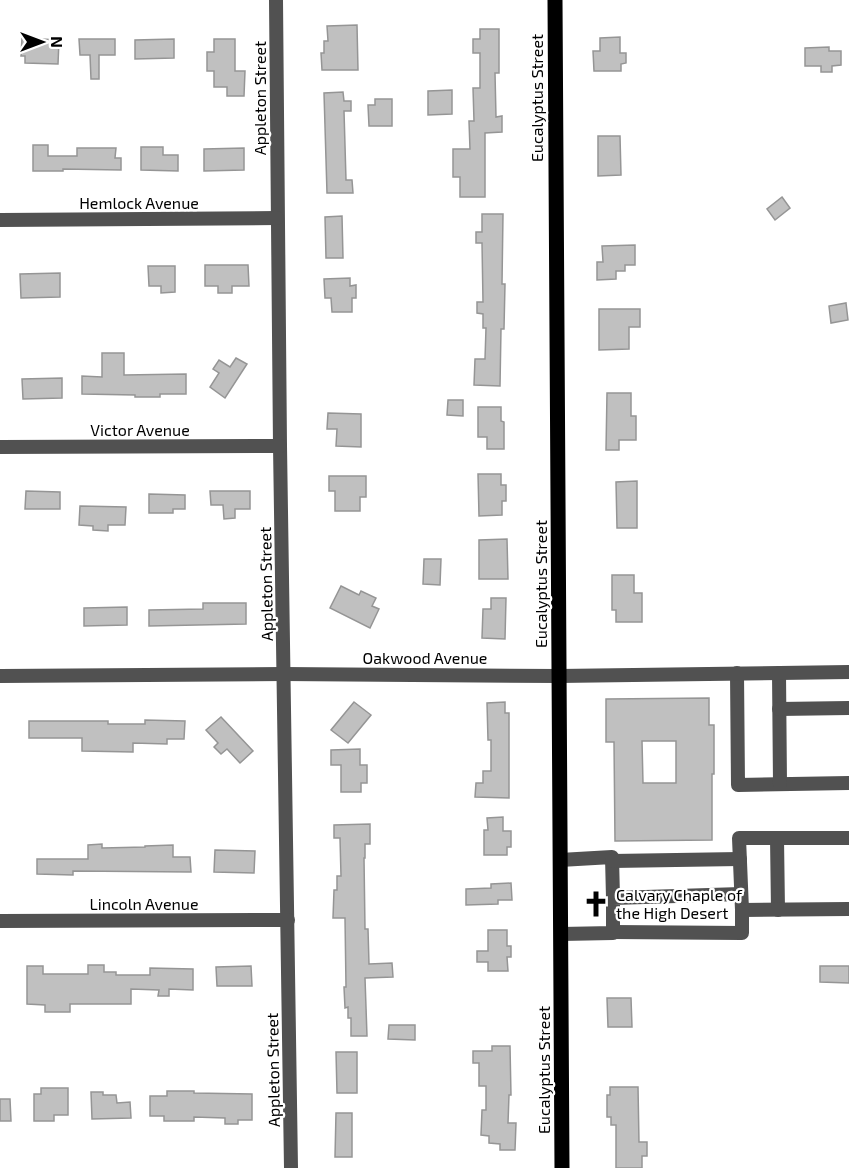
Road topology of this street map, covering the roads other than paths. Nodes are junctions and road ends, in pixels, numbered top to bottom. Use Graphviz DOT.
graph roads {
  1 [pos="276,0"];
  2 [pos="555,0"];
  3 [pos="277,218"];
  4 [pos="0,220"];
  5 [pos="280,446"];
  6 [pos="0,447"];
  7 [pos="849,672"];
  8 [pos="737,673"];
  9 [pos="779,673"];
  10 [pos="283,674"];
  11 [pos="0,676"];
  12 [pos="559,676"];
  13 [pos="849,708"];
  14 [pos="779,709"];
  15 [pos="849,783"];
  16 [pos="780,784"];
  17 [pos="777,838"];
  18 [pos="849,838"];
  19 [pos="740,859"];
  20 [pos="560,860"];
  21 [pos="612,861"];
  22 [pos="741,894"];
  23 [pos="613,898"];
  24 [pos="849,909"];
  25 [pos="741,910"];
  26 [pos="778,910"];
  27 [pos="288,920"];
  28 [pos="0,921"];
  29 [pos="613,932"];
  30 [pos="561,934"];
  31 [pos="291,1168"];
  32 [pos="562,1168"];
  1 -- 3 [label="street, Appleton Street"];
  2 -- 12 [label="main road, Eucalyptus Street"];
  3 -- 4 [label="street, Hemlock Avenue"];
  3 -- 5 [label="street, Appleton Street"];
  5 -- 6 [label="street, Victor Avenue"];
  5 -- 10 [label="street, Appleton Street"];
  7 -- 9 [label="street, Oakwood Avenue"];
  8 -- 9 [label="street, Oakwood Avenue"];
  8 -- 12 [label="street, Oakwood Avenue"];
  8 -- 16 [label="street"];
  9 -- 14 [label="street"];
  10 -- 11 [label="street, Oakwood Avenue"];
  10 -- 12 [label="street, Oakwood Avenue"];
  10 -- 27 [label="street, Appleton Street"];
  12 -- 20 [label="main road, Eucalyptus Street"];
  13 -- 14 [label="street"];
  14 -- 16 [label="street"];
  15 -- 16 [label="street"];
  17 -- 18 [label="street"];
  17 -- 19 [label="street"];
  17 -- 26 [label="street"];
  19 -- 21 [label="street"];
  19 -- 22 [label="street"];
  20 -- 21 [label="street"];
  20 -- 30 [label="main road, Eucalyptus Street"];
  21 -- 23 [label="street"];
  22 -- 23 [label="street"];
  22 -- 25 [label="street"];
  23 -- 29 [label="street"];
  24 -- 26 [label="street"];
  25 -- 26 [label="street"];
  25 -- 29 [label="street"];
  27 -- 28 [label="street, Lincoln Avenue"];
  27 -- 31 [label="street, Appleton Street"];
  29 -- 30 [label="street"];
  30 -- 32 [label="main road, Eucalyptus Street"];
}
